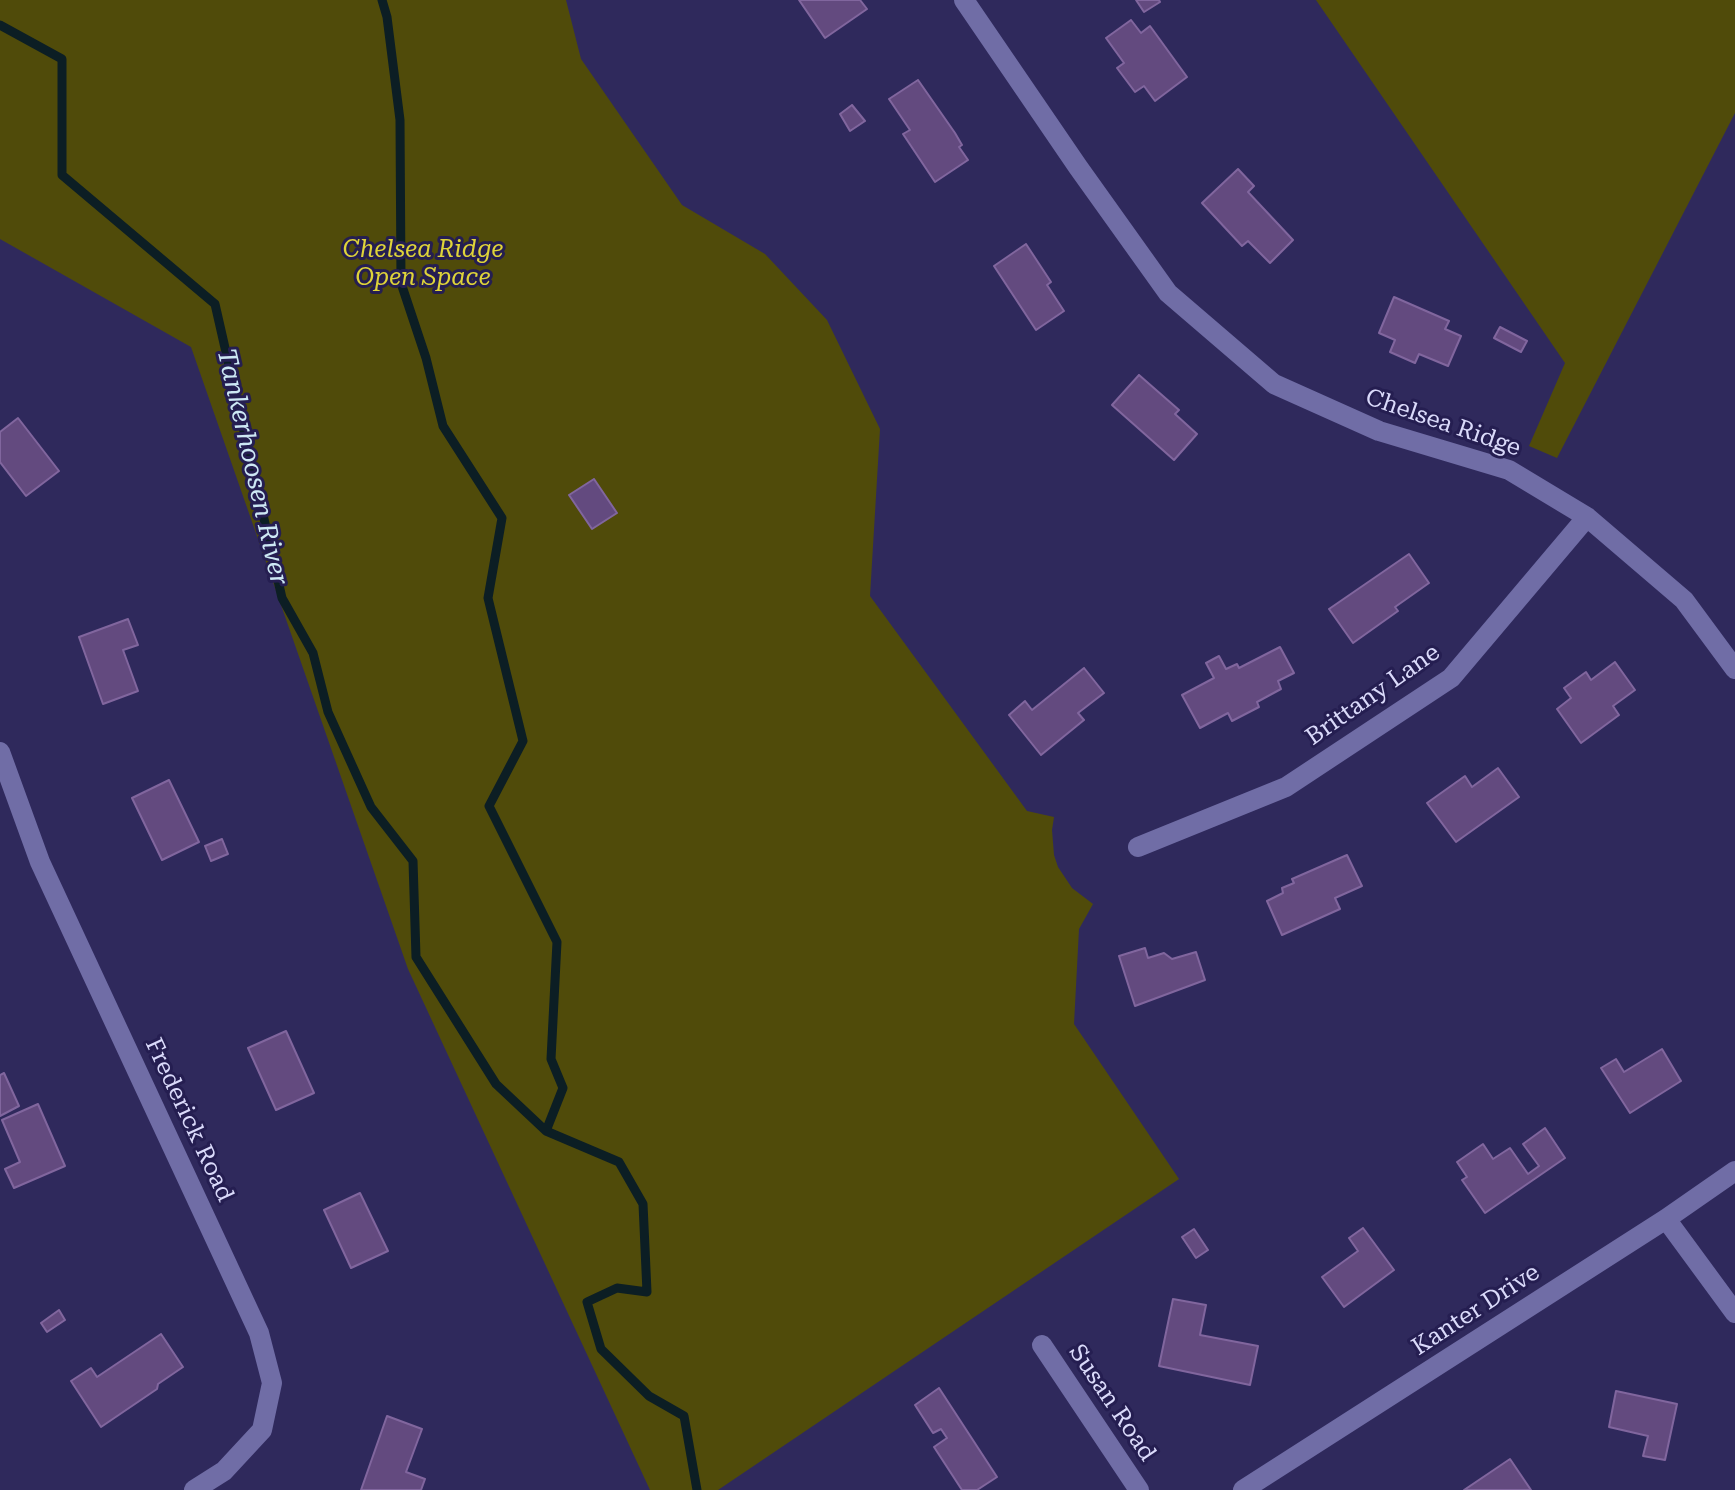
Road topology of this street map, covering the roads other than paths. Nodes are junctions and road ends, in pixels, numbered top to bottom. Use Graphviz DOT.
graph roads {
  1 [pos="964,0"];
  2 [pos="1587,517"];
  3 [pos="1735,669"];
  4 [pos="0,752"];
  5 [pos="1138,847"];
  6 [pos="1735,1171"];
  7 [pos="1666,1219"];
  8 [pos="1735,1313"];
  9 [pos="1042,1345"];
  10 [pos="194,1490"];
  11 [pos="1139,1490"];
  12 [pos="1243,1490"];
  1 -- 2 [label="street, Chelsea Ridge"];
  2 -- 3 [label="street, Chelsea Ridge"];
  2 -- 5 [label="street, Brittany Lane"];
  4 -- 10 [label="street, Frederick Road"];
  6 -- 7 [label="street, Kanter Drive"];
  7 -- 8 [label="street"];
  7 -- 12 [label="street, Kanter Drive"];
  9 -- 11 [label="street, Susan Road"];
}
